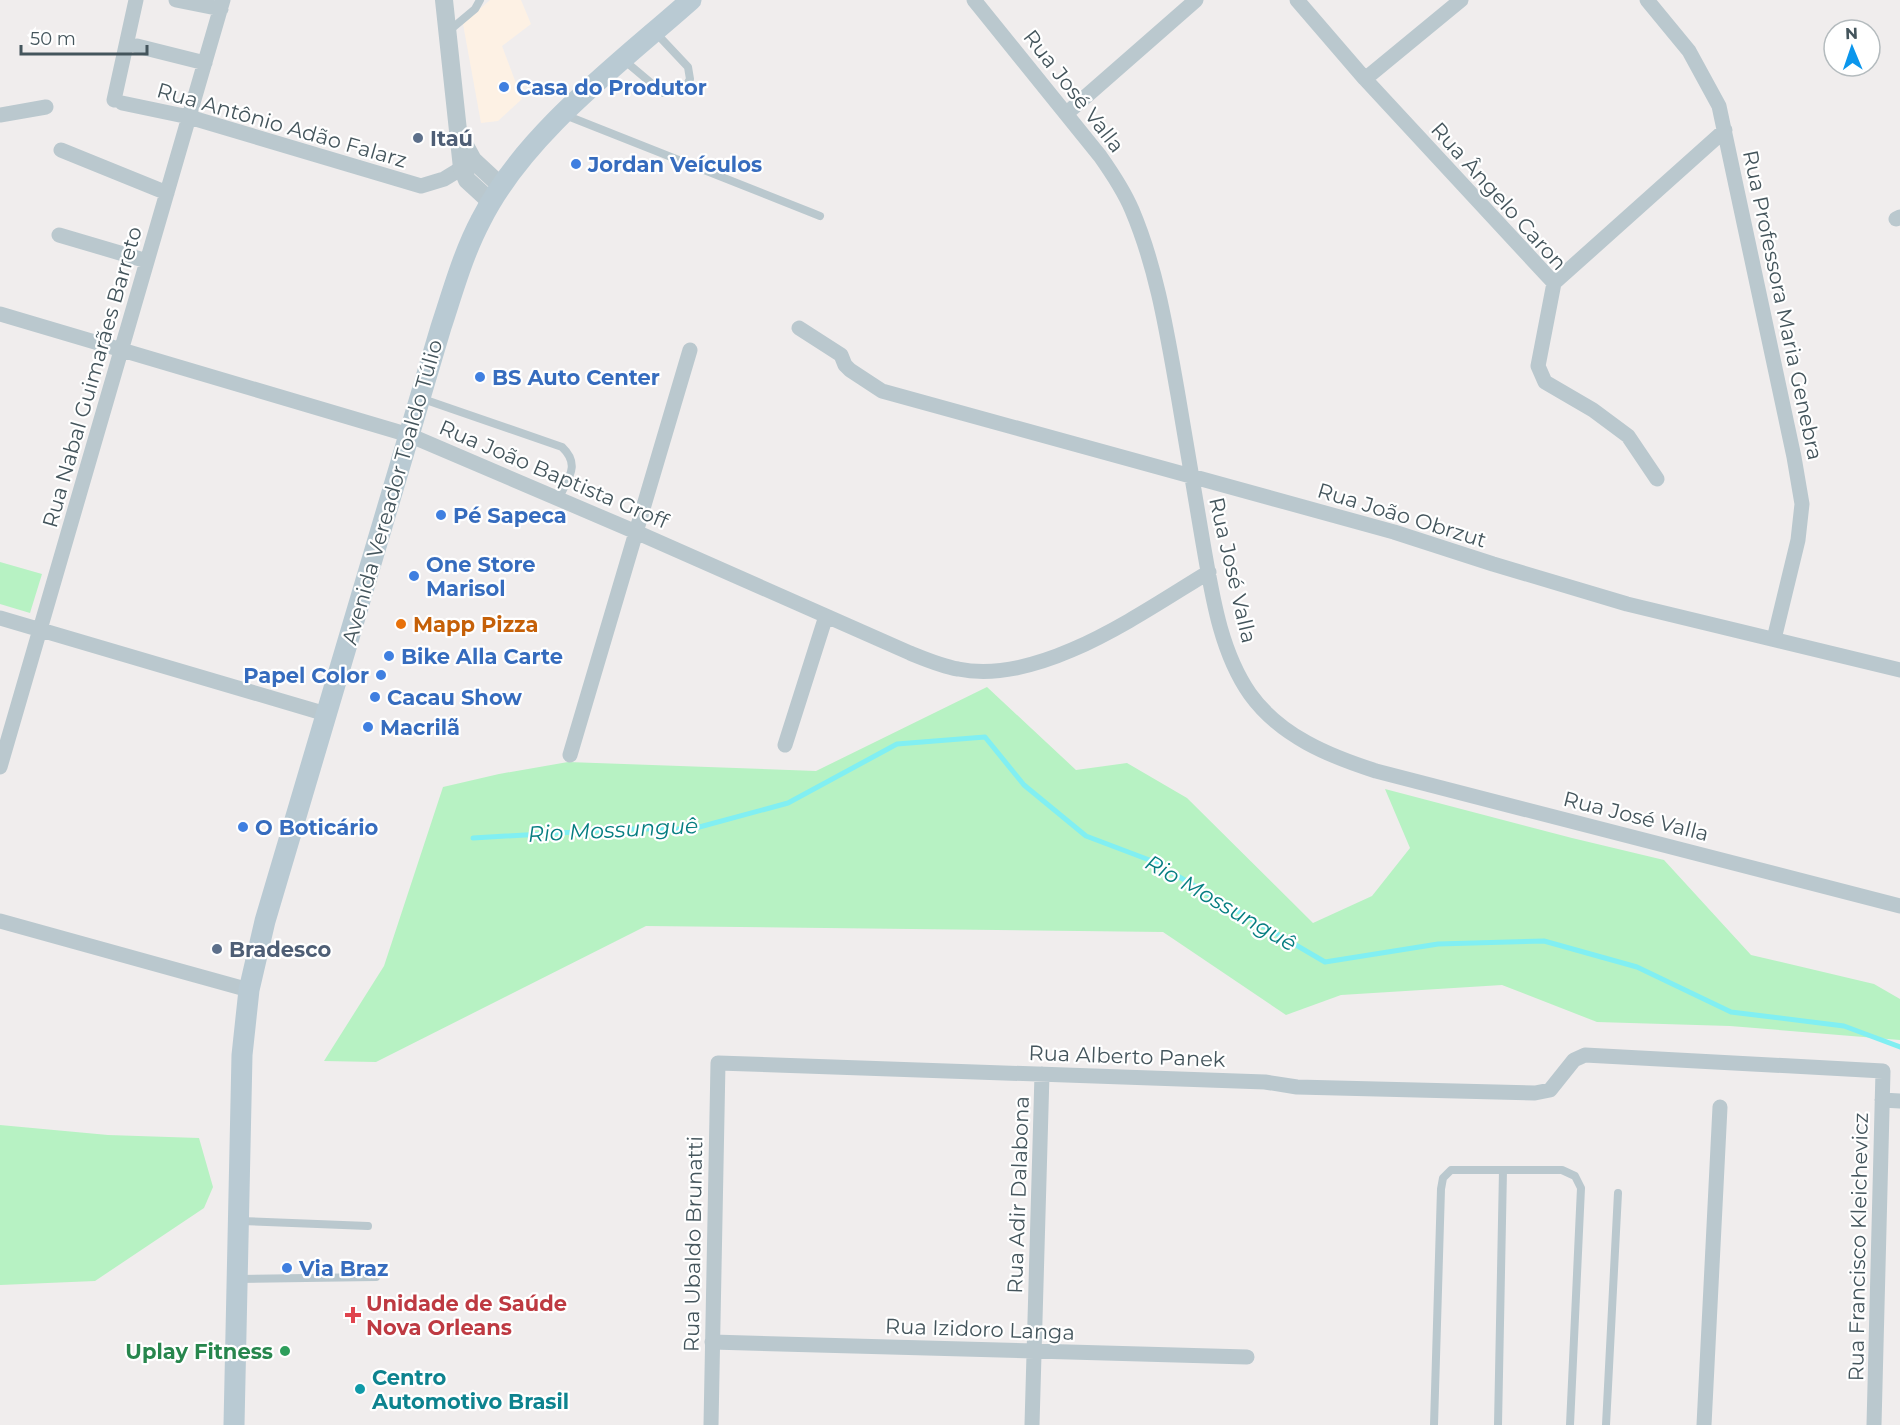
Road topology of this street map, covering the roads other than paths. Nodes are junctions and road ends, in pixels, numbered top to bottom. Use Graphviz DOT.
graph roads {
  1 [pos="136,0"];
  2 [pos="176,0"];
  3 [pos="444,0"];
  4 [pos="480,0"];
  5 [pos="691,0"];
  6 [pos="974,0"];
  7 [pos="1196,0"];
  8 [pos="1297,0"];
  9 [pos="1461,0"];
  10 [pos="1647,0"];
  11 [pos="222,5"];
  12 [pos="448,32"];
  13 [pos="656,32"];
  14 [pos="137,46"];
  15 [pos="623,60"];
  16 [pos="205,63"];
  17 [pos="1365,79"];
  18 [pos="46,107"];
  19 [pos="1067,113"];
  20 [pos="563,114"];
  21 [pos="0,115"];
  22 [pos="189,117"];
  23 [pos="1725,130"];
  24 [pos="459,133"];
  25 [pos="61,150"];
  26 [pos="462,168"];
  27 [pos="167,193"];
  28 [pos="496,194"];
  29 [pos="820,216"];
  30 [pos="58,235"];
  31 [pos="147,261"];
  32 [pos="1554,283"];
  33 [pos="0,314"];
  34 [pos="799,328"];
  35 [pos="122,350"];
  36 [pos="690,350"];
  37 [pos="420,398"];
  38 [pos="409,435"];
  39 [pos="1191,476"];
  40 [pos="1657,479"];
  41 [pos="559,498"];
  42 [pos="636,531"];
  43 [pos="1209,572"];
  44 [pos="826,616"];
  45 [pos="0,618"];
  46 [pos="40,630"];
  47 [pos="1774,639"];
  48 [pos="1900,670"];
  49 [pos="326,714"];
  50 [pos="785,745"];
  51 [pos="570,755"];
  52 [pos="0,767"];
  53 [pos="1900,906"];
  54 [pos="0,921"];
  55 [pos="249,990"];
  56 [pos="718,1063"];
  57 [pos="1042,1074"];
  58 [pos="1535,1093"];
  59 [pos="1882,1100"];
  60 [pos="1900,1101"];
  61 [pos="1720,1107"];
  62 [pos="1503,1170"];
  63 [pos="1618,1192"];
  64 [pos="238,1221"];
  65 [pos="368,1226"];
  66 [pos="376,1277"];
  67 [pos="237,1279"];
  68 [pos="712,1342"];
  69 [pos="1034,1351"];
  70 [pos="1247,1357"];
  71 [pos="234,1425"];
  72 [pos="711,1425"];
  73 [pos="1032,1425"];
  74 [pos="1434,1425"];
  75 [pos="1498,1425"];
  76 [pos="1570,1425"];
  77 [pos="1606,1425"];
  78 [pos="1704,1425"];
  79 [pos="1874,1425"];
  1 -- 22 [label="street, Rua Antônio Adão Falarz"];
  2 -- 11 [label="street"];
  3 -- 12 [label="street"];
  4 -- 12 [label="lane"];
  5 -- 13 [label="main road, Avenida Vereador Toaldo Túlio"];
  6 -- 19 [label="street, Rua José Valla"];
  7 -- 19 [label="street"];
  8 -- 17 [label="street, Rua Ângelo Caron"];
  9 -- 17 [label="street"];
  10 -- 23 [label="street, Rua Professora Maria Genebra"];
  11 -- 16 [label="street, Rua Nabal Guimarães Barreto"];
  12 -- 24 [label="street"];
  13 -- 15 [label="main road, Avenida Vereador Toaldo Túlio"];
  13 -- 15 [label="lane"];
  14 -- 16 [label="street"];
  15 -- 20 [label="main road, Avenida Vereador Toaldo Túlio"];
  16 -- 22 [label="street, Rua Nabal Guimarães Barreto"];
  17 -- 32 [label="street, Rua Ângelo Caron"];
  18 -- 21 [label="street"];
  19 -- 39 [label="street, Rua José Valla"];
  20 -- 28 [label="main road, Avenida Vereador Toaldo Túlio"];
  20 -- 29 [label="lane"];
  22 -- 26 [label="street, Rua Antônio Adão Falarz"];
  22 -- 27 [label="street, Rua Nabal Guimarães Barreto"];
  23 -- 32 [label="street"];
  23 -- 47 [label="street, Rua Professora Maria Genebra"];
  24 -- 26 [label="street"];
  24 -- 28 [label="street"];
  25 -- 27 [label="street"];
  26 -- 28 [label="street"];
  27 -- 31 [label="street, Rua Nabal Guimarães Barreto"];
  28 -- 37 [label="main road, Avenida Vereador Toaldo Túlio"];
  30 -- 31 [label="street"];
  31 -- 35 [label="street, Rua Nabal Guimarães Barreto"];
  32 -- 40 [label="street, Rua Ângelo Caron"];
  33 -- 35 [label="street, Rua João Baptista Groff"];
  34 -- 39 [label="street, Rua João Obrzut"];
  35 -- 38 [label="street, Rua João Baptista Groff"];
  35 -- 46 [label="street, Rua Nabal Guimarães Barreto"];
  36 -- 42 [label="street"];
  37 -- 38 [label="main road, Avenida Vereador Toaldo Túlio"];
  37 -- 41 [label="lane"];
  38 -- 41 [label="street, Rua João Baptista Groff"];
  38 -- 49 [label="main road, Avenida Vereador Toaldo Túlio"];
  39 -- 43 [label="street, Rua José Valla"];
  39 -- 47 [label="street, Rua João Obrzut"];
  41 -- 42 [label="street, Rua João Baptista Groff"];
  42 -- 44 [label="street, Rua João Baptista Groff"];
  42 -- 51 [label="street"];
  43 -- 44 [label="street, Rua João Baptista Groff"];
  43 -- 53 [label="street, Rua José Valla"];
  44 -- 50 [label="street"];
  45 -- 46 [label="street"];
  46 -- 49 [label="street"];
  46 -- 52 [label="street, Rua Nabal Guimarães Barreto"];
  47 -- 48 [label="street, Rua João Obrzut"];
  49 -- 55 [label="main road, Avenida Vereador Toaldo Túlio"];
  54 -- 55 [label="street"];
  55 -- 64 [label="main road, Avenida Vereador Toaldo Túlio"];
  56 -- 57 [label="street, Rua Alberto Panek"];
  56 -- 68 [label="street, Rua Ubaldo Brunatti"];
  57 -- 58 [label="street, Rua Alberto Panek"];
  57 -- 69 [label="street, Rua Adir Dalabona"];
  58 -- 59 [label="street, Rua Francisco Kleichevicz"];
  59 -- 60 [label="street"];
  59 -- 79 [label="street, Rua Francisco Kleichevicz"];
  61 -- 78 [label="street"];
  62 -- 74 [label="lane"];
  62 -- 75 [label="lane"];
  62 -- 76 [label="lane"];
  63 -- 77 [label="lane"];
  64 -- 65 [label="lane"];
  64 -- 67 [label="main road, Avenida Vereador Toaldo Túlio"];
  66 -- 67 [label="lane"];
  67 -- 71 [label="main road, Avenida Vereador Toaldo Túlio"];
  68 -- 69 [label="street, Rua Izidoro Langa"];
  68 -- 72 [label="street, Rua Ubaldo Brunatti"];
  69 -- 70 [label="street, Rua Izidoro Langa"];
  69 -- 73 [label="street, Rua Adir Dalabona"];
}
